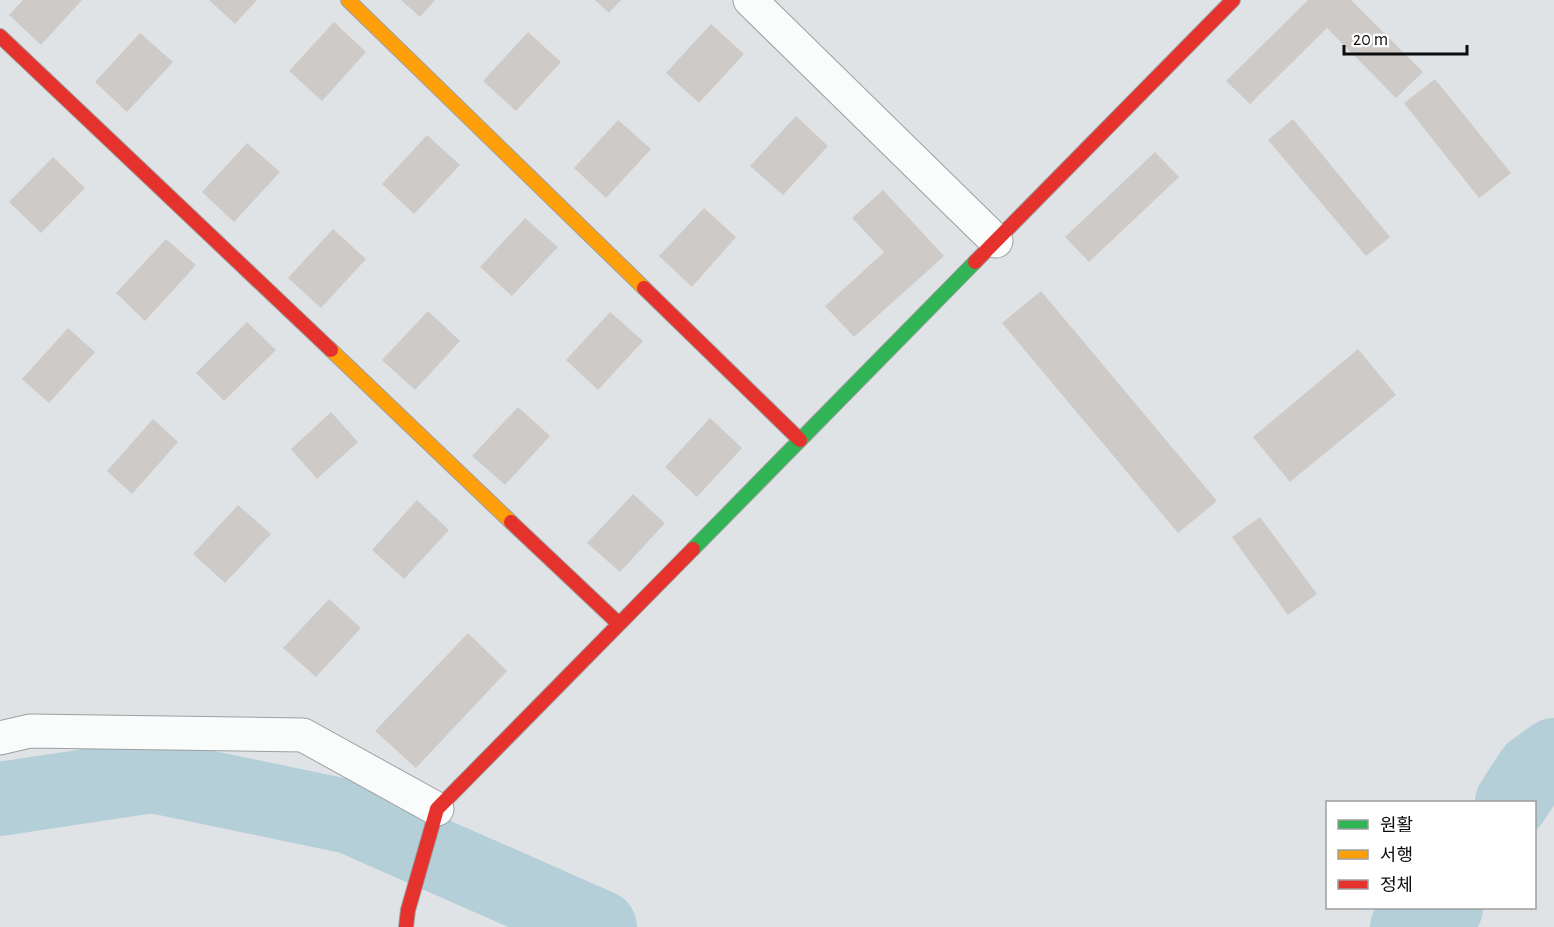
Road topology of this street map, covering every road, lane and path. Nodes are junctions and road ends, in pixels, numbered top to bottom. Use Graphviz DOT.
graph roads {
  1 [pos="348,0"];
  2 [pos="750,0"];
  3 [pos="1233,0"];
  4 [pos="0,36"];
  5 [pos="996,241"];
  6 [pos="800,440"];
  7 [pos="619,624"];
  8 [pos="0,738"];
  9 [pos="434,821"];
  10 [pos="406,927"];
  1 -- 6 [label="street"];
  2 -- 5 [label="street"];
  3 -- 5 [label="street"];
  4 -- 7 [label="street"];
  5 -- 6 [label="street"];
  6 -- 7 [label="street"];
  7 -- 9 [label="street"];
  8 -- 9 [label="street"];
  9 -- 10 [label="street"];
}
